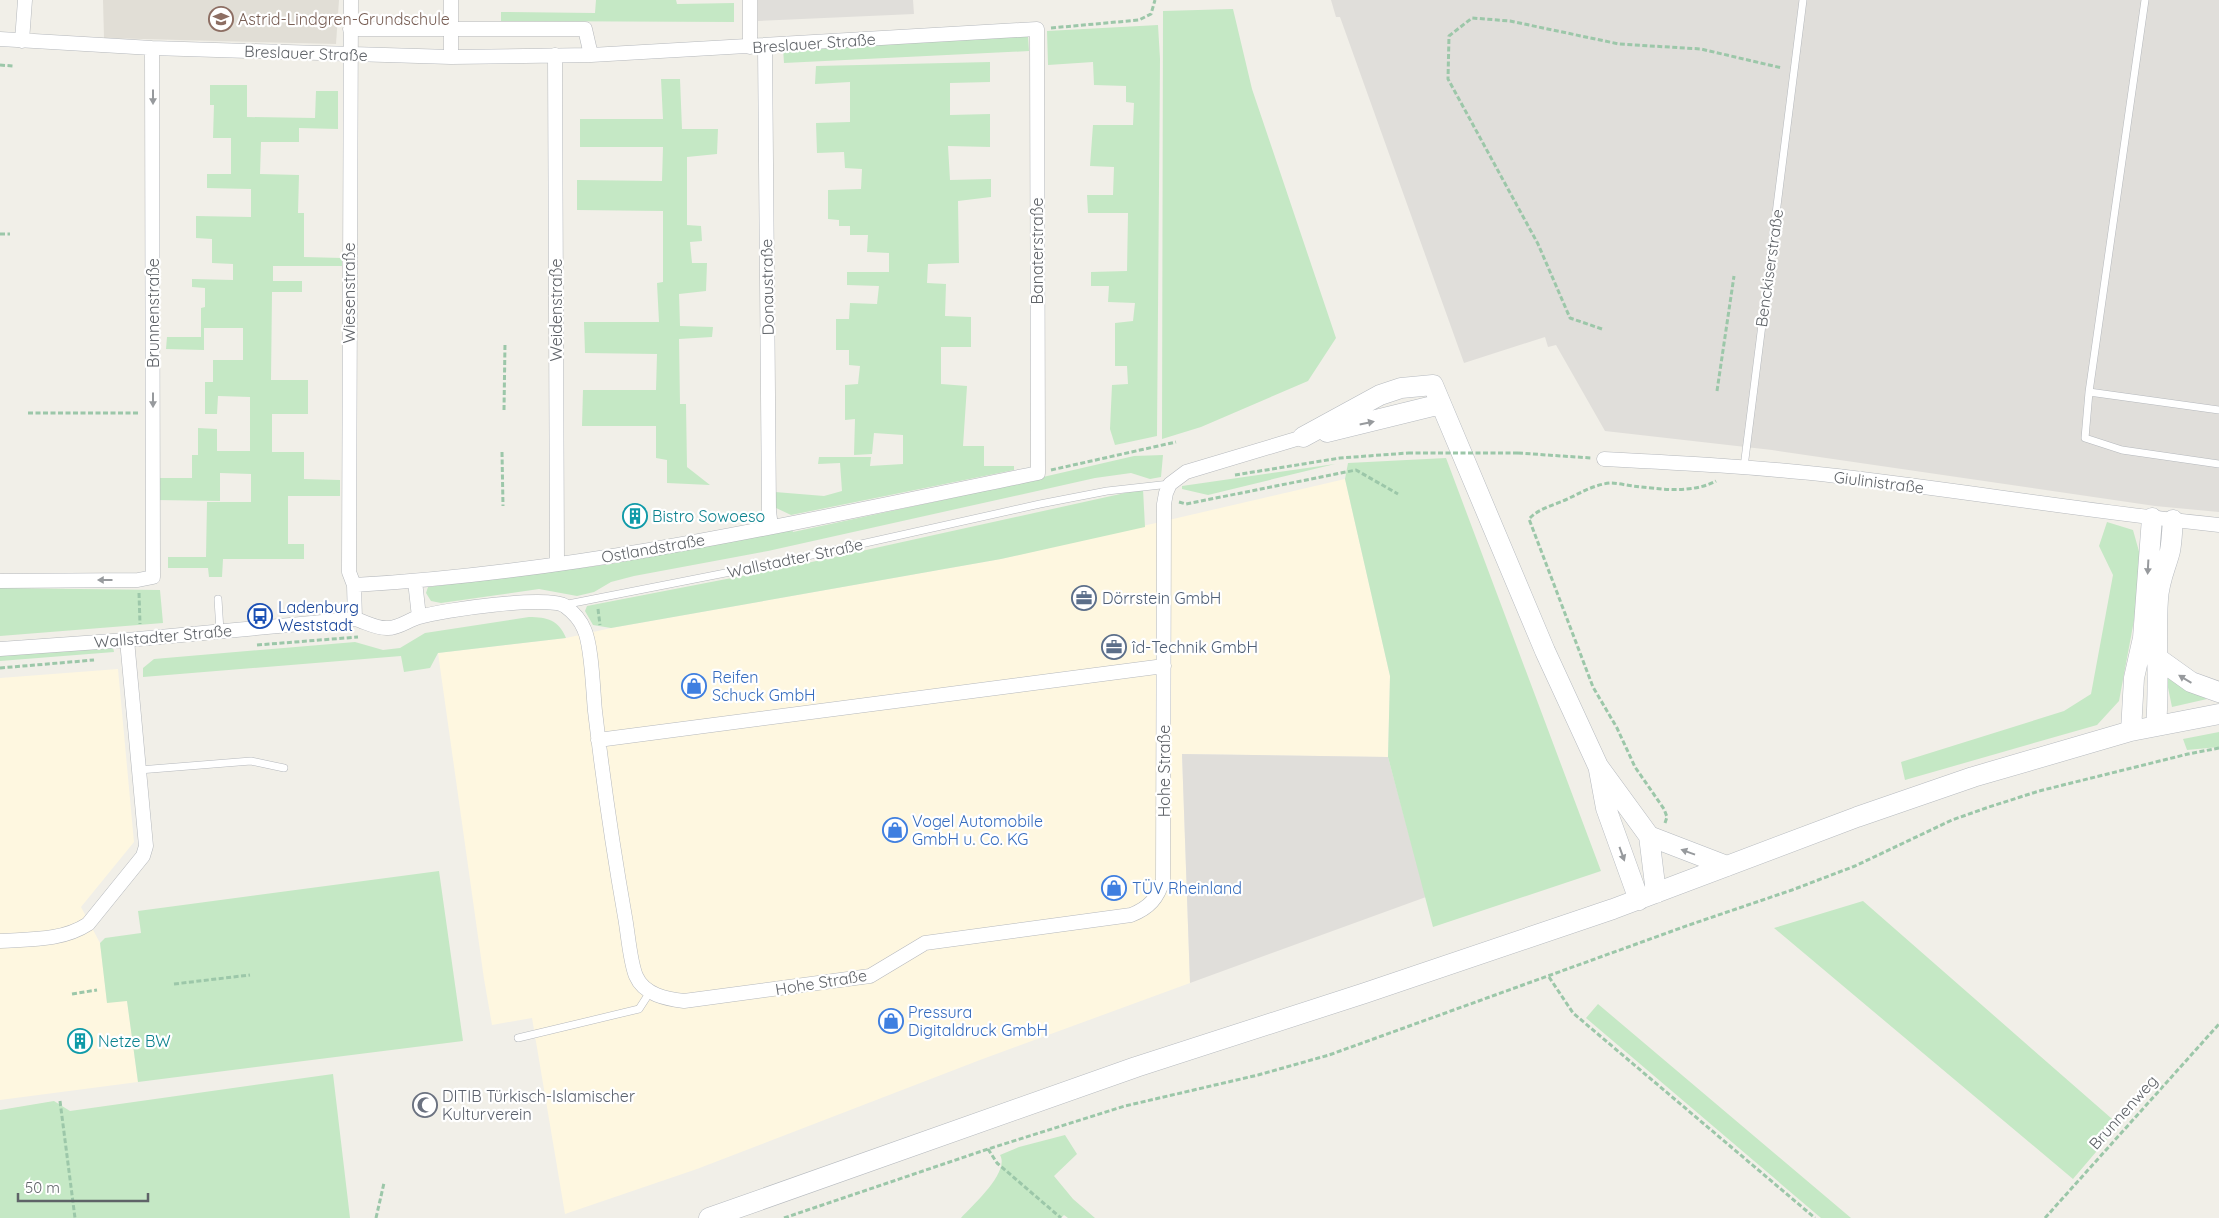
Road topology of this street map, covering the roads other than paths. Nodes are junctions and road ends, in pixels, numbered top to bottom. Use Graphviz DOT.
graph roads {
  1 [pos="25,0"];
  2 [pos="350,0"];
  3 [pos="451,0"];
  4 [pos="750,0"];
  5 [pos="1804,0"];
  6 [pos="2145,0"];
  7 [pos="350,29"];
  8 [pos="451,30"];
  9 [pos="1038,30"];
  10 [pos="0,39"];
  11 [pos="22,41"];
  12 [pos="764,46"];
  13 [pos="750,47"];
  14 [pos="152,48"];
  15 [pos="350,55"];
  16 [pos="555,55"];
  17 [pos="591,55"];
  18 [pos="451,57"];
  19 [pos="2089,392"];
  20 [pos="1441,404"];
  21 [pos="2219,410"];
  22 [pos="1303,437"];
  23 [pos="1604,458"];
  24 [pos="2219,464"];
  25 [pos="1744,467"];
  26 [pos="1038,473"];
  27 [pos="1170,484"];
  28 [pos="2152,518"];
  29 [pos="2173,520"];
  30 [pos="2219,525"];
  31 [pos="771,527"];
  32 [pos="557,564"];
  33 [pos="0,581"];
  34 [pos="415,581"];
  35 [pos="354,585"];
  36 [pos="218,599"];
  37 [pos="563,605"];
  38 [pos="419,617"];
  39 [pos="355,619"];
  40 [pos="220,631"];
  41 [pos="127,640"];
  42 [pos="0,649"];
  43 [pos="2156,657"];
  44 [pos="1164,666"];
  45 [pos="2219,692"];
  46 [pos="2219,714"];
  47 [pos="2156,725"];
  48 [pos="2131,731"];
  49 [pos="598,740"];
  50 [pos="1598,766"];
  51 [pos="284,768"];
  52 [pos="138,770"];
  53 [pos="1649,836"];
  54 [pos="1727,866"];
  55 [pos="1647,897"];
  56 [pos="0,941"];
  57 [pos="650,992"];
  58 [pos="518,1038"];
  59 [pos="709,1218"];
  1 -- 11 [label="street"];
  2 -- 7 [label="street, Wiesenstraße"];
  3 -- 8 [label="street"];
  4 -- 13 [label="street"];
  5 -- 25 [label="lane, Benckiserstraße"];
  6 -- 19 [label="lane"];
  7 -- 8 [label="street, Breslauer Straße"];
  7 -- 15 [label="street, Wiesenstraße"];
  8 -- 17 [label="street, Breslauer Straße"];
  8 -- 18 [label="street"];
  9 -- 12 [label="street, Breslauer Straße"];
  9 -- 26 [label="street, Banaterstraße"];
  10 -- 11 [label="street, Breslauer Straße"];
  11 -- 14 [label="street, Breslauer Straße"];
  12 -- 13 [label="street, Breslauer Straße"];
  12 -- 31 [label="street, Donaustraße"];
  13 -- 17 [label="street, Breslauer Straße"];
  14 -- 15 [label="street, Breslauer Straße"];
  14 -- 33 [label="street, Brunnenstraße, one-way"];
  15 -- 18 [label="street, Breslauer Straße"];
  15 -- 35 [label="street, Wiesenstraße"];
  16 -- 17 [label="street, Breslauer Straße"];
  16 -- 18 [label="street, Breslauer Straße"];
  16 -- 32 [label="street, Weidenstraße"];
  19 -- 21 [label="lane"];
  19 -- 24 [label="lane"];
  22 -- 20 [label="main road, one-way"];
  20 -- 22 [label="main road"];
  20 -- 50 [label="main road"];
  22 -- 27 [label="street"];
  23 -- 25 [label="street, Giulinistraße"];
  25 -- 28 [label="street, Giulinistraße"];
  26 -- 31 [label="street, Ostlandstraße"];
  27 -- 37 [label="lane, Wallstadter Straße"];
  27 -- 44 [label="street, Hohe Straße"];
  28 -- 29 [label="street, Giulinistraße"];
  28 -- 48 [label="main road, one-way"];
  29 -- 30 [label="street, Giulinistraße"];
  29 -- 43 [label="main road"];
  31 -- 32 [label="street, Ostlandstraße"];
  32 -- 34 [label="street, Ostlandstraße"];
  34 -- 35 [label="street, Ostlandstraße"];
  34 -- 38 [label="street"];
  35 -- 39 [label="street, Wiesenstraße"];
  36 -- 40 [label="lane"];
  37 -- 38 [label="street, Wallstadter Straße"];
  37 -- 49 [label="street"];
  38 -- 39 [label="street, Wallstadter Straße"];
  39 -- 40 [label="street, Wallstadter Straße"];
  40 -- 41 [label="street, Wallstadter Straße"];
  41 -- 42 [label="street, Wallstadter Straße"];
  41 -- 52 [label="street"];
  45 -- 43 [label="main road, one-way"];
  43 -- 47 [label="main road"];
  44 -- 49 [label="street"];
  44 -- 57 [label="street, Hohe Straße"];
  46 -- 47 [label="main road"];
  47 -- 48 [label="main road"];
  48 -- 54 [label="main road"];
  49 -- 57 [label="street"];
  50 -- 53 [label="main road"];
  50 -- 55 [label="main road, one-way"];
  51 -- 52 [label="lane"];
  52 -- 56 [label="street"];
  54 -- 53 [label="main road, one-way"];
  53 -- 55 [label="main road"];
  54 -- 55 [label="main road"];
  55 -- 59 [label="main road"];
  57 -- 58 [label="lane"];
}
